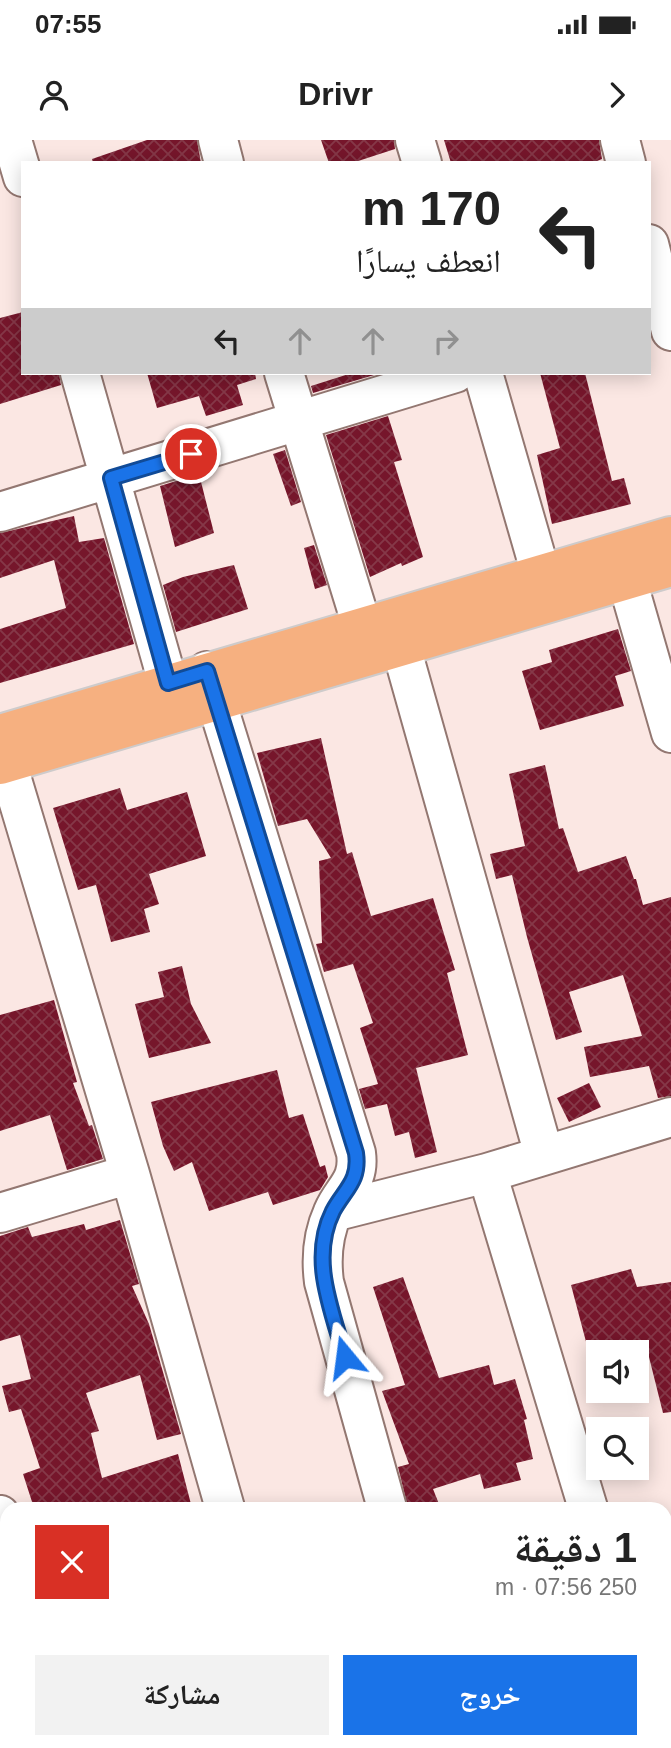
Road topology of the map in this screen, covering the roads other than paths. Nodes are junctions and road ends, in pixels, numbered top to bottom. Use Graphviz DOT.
graph roads {
  1 [pos="218,140"];
  2 [pos="415,140"];
  3 [pos="620,140"];
  4 [pos="223,161"];
  5 [pos="421,161"];
  6 [pos="625,161"];
  7 [pos="651,253"];
  8 [pos="664,314"];
  9 [pos="81,375"];
  10 [pos="285,375"];
  11 [pos="449,375"];
  12 [pos="484,375"];
  13 [pos="298,422"];
  14 [pos="111,478"];
  15 [pos="0,512"];
  16 [pos="671,536"];
  17 [pos="671,567"];
  18 [pos="627,580"];
  19 [pos="545,588"];
  20 [pos="362,626"];
  21 [pos="401,647"];
  22 [pos="168,683"];
  23 [pos="212,686"];
  24 [pos="671,733"];
  25 [pos="2,754"];
  26 [pos="669,1124"];
  27 [pos="544,1154"];
  28 [pos="487,1173"];
  29 [pos="130,1174"];
  30 [pos="333,1212"];
  31 [pos="0,1213"];
  32 [pos="223,1502"];
  33 [pos="385,1502"];
  34 [pos="586,1502"];
  1 -- 4 [label="street"];
  2 -- 5 [label="street"];
  3 -- 6 [label="street"];
  7 -- 8 [label="street"];
  9 -- 14 [label="street"];
  10 -- 13 [label="street"];
  11 -- 13 [label="street"];
  12 -- 19 [label="street"];
  13 -- 14 [label="street"];
  13 -- 20 [label="street"];
  14 -- 15 [label="street"];
  14 -- 22 [label="street"];
  16 -- 19 [label="main road"];
  17 -- 18 [label="main road"];
  18 -- 19 [label="main road"];
  18 -- 24 [label="street"];
  19 -- 20 [label="main road"];
  19 -- 21 [label="main road"];
  20 -- 23 [label="main road"];
  21 -- 23 [label="main road"];
  21 -- 27 [label="street"];
  22 -- 23 [label="main road"];
  22 -- 25 [label="main road"];
  23 -- 25 [label="main road"];
  23 -- 30 [label="street"];
  25 -- 29 [label="street"];
  26 -- 27 [label="street"];
  27 -- 28 [label="street"];
  28 -- 30 [label="street"];
  28 -- 34 [label="street"];
  29 -- 31 [label="street"];
  29 -- 32 [label="street"];
  30 -- 33 [label="street"];
}
